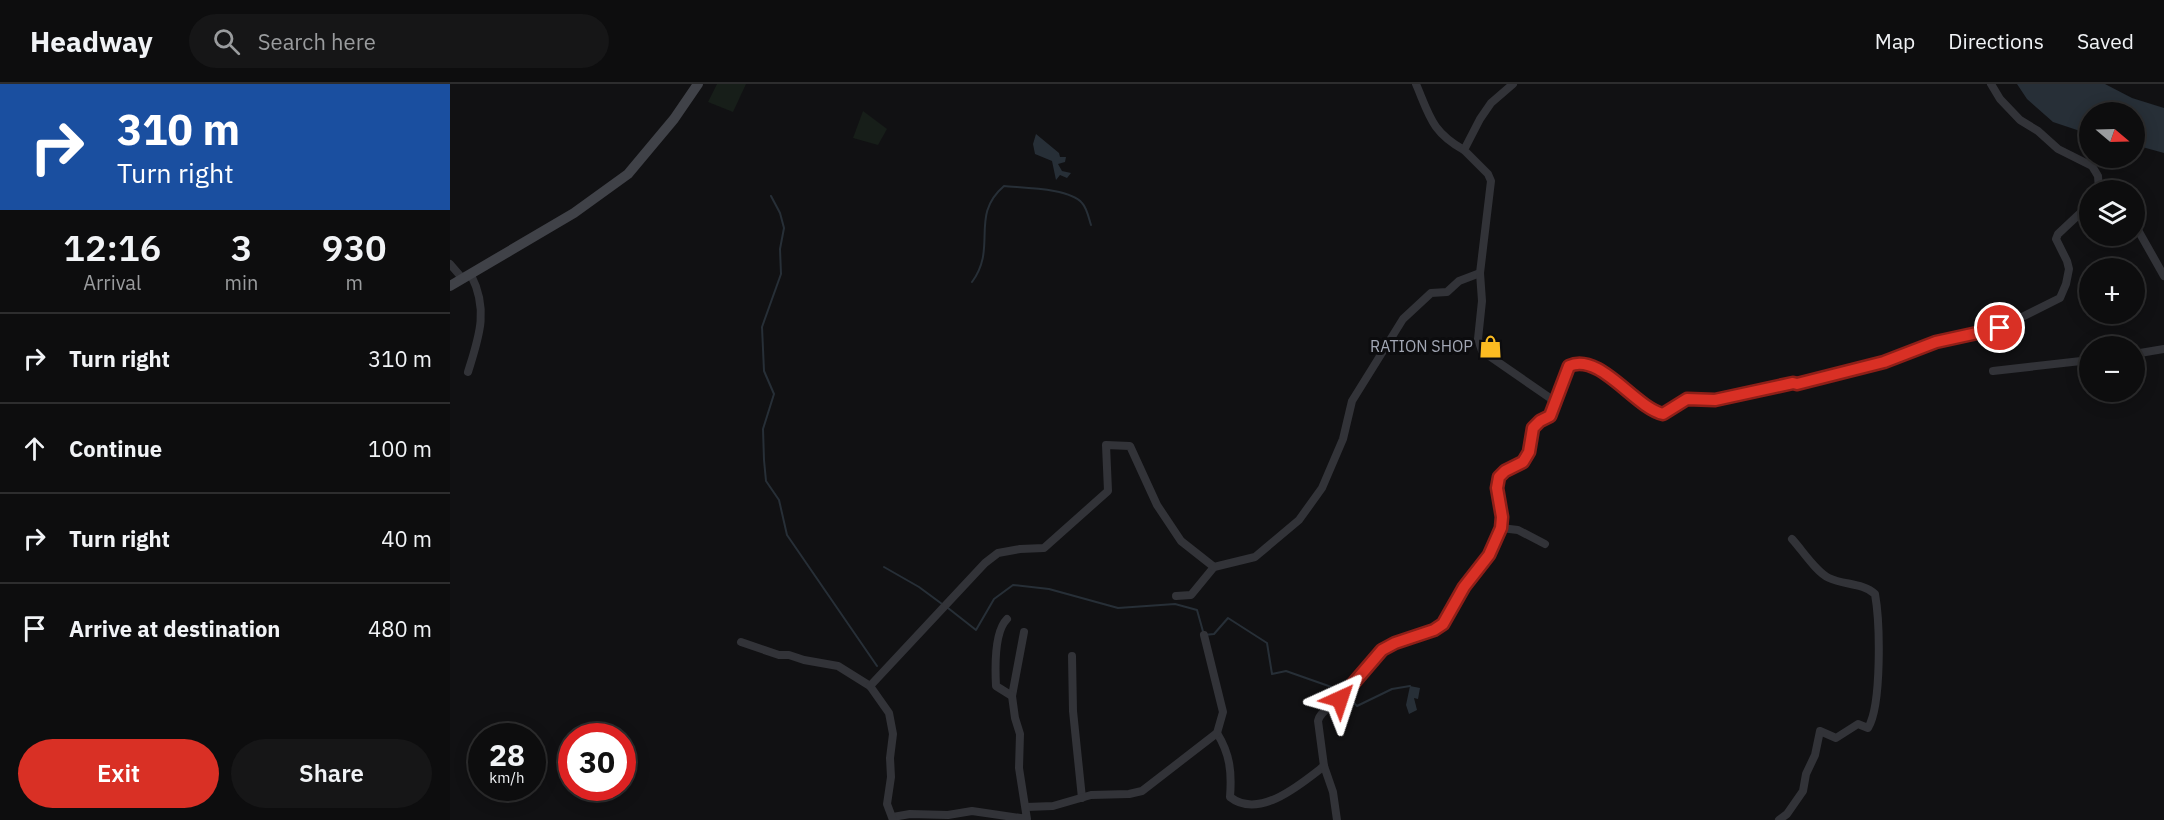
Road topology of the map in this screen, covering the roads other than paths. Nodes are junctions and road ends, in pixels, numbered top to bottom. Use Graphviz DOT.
graph roads {
  1 [pos="698,84"];
  2 [pos="1416,84"];
  3 [pos="1513,84"];
  4 [pos="1991,84"];
  5 [pos="1464,150"];
  6 [pos="2098,180"];
  7 [pos="2079,214"];
  8 [pos="2145,242"];
  9 [pos="450,264"];
  10 [pos="1480,273"];
  11 [pos="2164,276"];
  12 [pos="467,277"];
  13 [pos="450,286"];
  14 [pos="2164,349"];
  15 [pos="2145,352"];
  16 [pos="2079,361"];
  17 [pos="1993,371"];
  18 [pos="468,372"];
  19 [pos="1553,404"];
  20 [pos="1501,528"];
  21 [pos="1792,539"];
  22 [pos="1545,544"];
  23 [pos="1214,567"];
  24 [pos="1176,596"];
  25 [pos="1007,619"];
  26 [pos="1024,632"];
  27 [pos="1204,635"];
  28 [pos="741,642"];
  29 [pos="1072,656"];
  30 [pos="870,686"];
  31 [pos="1012,696"];
  32 [pos="1217,733"];
  33 [pos="1324,766"];
  34 [pos="1082,798"];
  35 [pos="1026,807"];
  36 [pos="893,819"];
  37 [pos="1337,820"];
  38 [pos="1779,820"];
  1 -- 12 [label="main road"];
  2 -- 5 [label="street"];
  3 -- 5 [label="street"];
  4 -- 6 [label="street"];
  5 -- 10 [label="street"];
  7 -- 19 [label="street"];
  8 -- 11 [label="street"];
  9 -- 12 [label="street"];
  10 -- 19 [label="street"];
  10 -- 23 [label="street"];
  12 -- 13 [label="main road"];
  12 -- 18 [label="street"];
  14 -- 15 [label="street"];
  16 -- 17 [label="street"];
  19 -- 20 [label="street"];
  20 -- 22 [label="street"];
  20 -- 33 [label="street"];
  21 -- 38 [label="street"];
  23 -- 24 [label="street"];
  23 -- 30 [label="street"];
  25 -- 31 [label="street"];
  26 -- 31 [label="street"];
  27 -- 32 [label="street"];
  28 -- 30 [label="street"];
  29 -- 34 [label="street"];
  30 -- 36 [label="street"];
  31 -- 35 [label="street"];
  32 -- 33 [label="street"];
  32 -- 34 [label="street"];
  33 -- 37 [label="street"];
  34 -- 35 [label="street"];
  35 -- 36 [label="street"];
}
